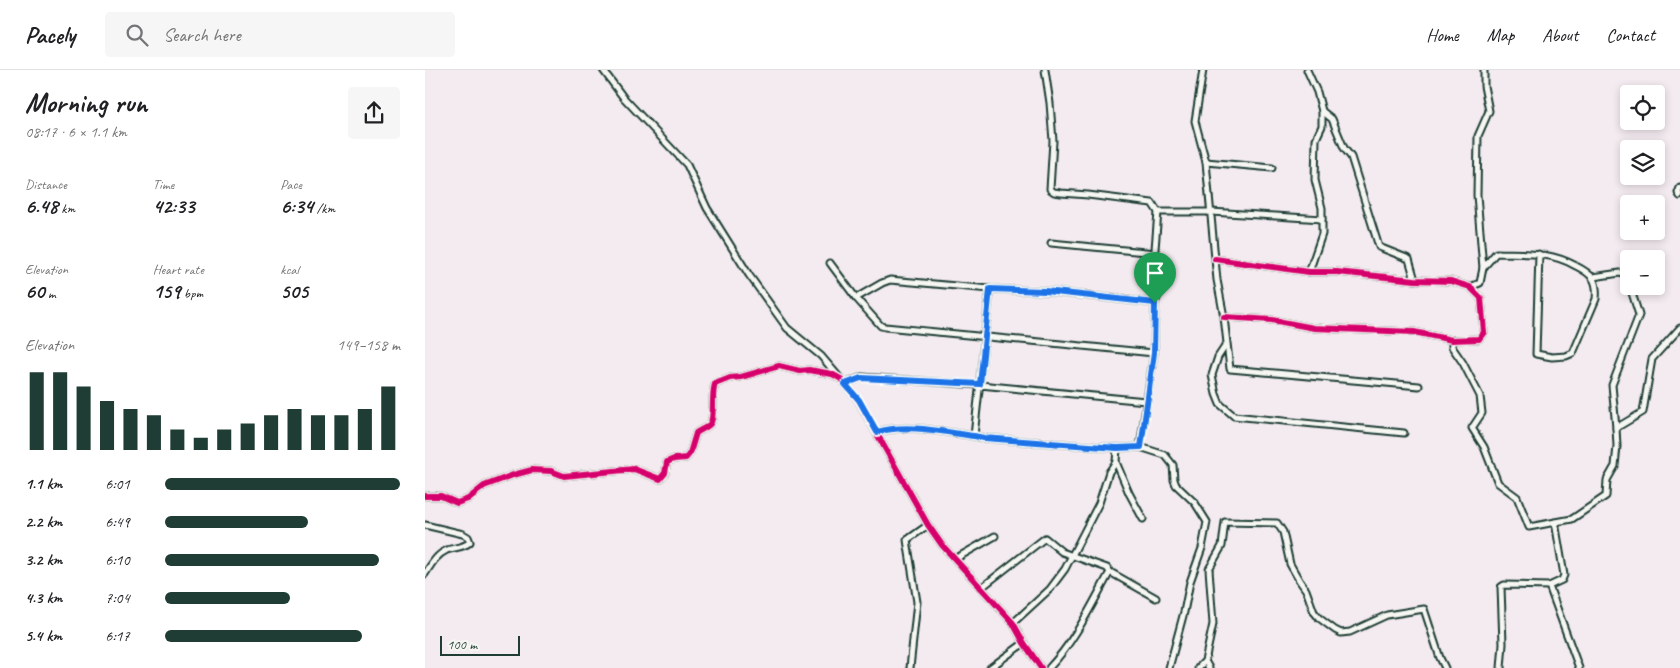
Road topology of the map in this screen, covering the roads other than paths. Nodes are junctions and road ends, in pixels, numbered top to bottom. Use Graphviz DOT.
graph roads {
  1 [pos="603,70"];
  2 [pos="1045,70"];
  3 [pos="1203,70"];
  4 [pos="1307,70"];
  5 [pos="1484,70"];
  6 [pos="1322,111"];
  7 [pos="1206,162"];
  8 [pos="1272,168"];
  9 [pos="1680,188"];
  10 [pos="1680,196"];
  11 [pos="1158,212"];
  12 [pos="1211,212"];
  13 [pos="1322,219"];
  14 [pos="1051,243"];
  15 [pos="1156,253"];
  16 [pos="1539,254"];
  17 [pos="1215,259"];
  18 [pos="830,263"];
  19 [pos="1483,268"];
  20 [pos="1309,272"];
  21 [pos="1620,274"];
  22 [pos="1593,277"];
  23 [pos="1415,280"];
  24 [pos="1470,287"];
  25 [pos="990,289"];
  26 [pos="1632,295"];
  27 [pos="856,298"];
  28 [pos="1155,303"];
  29 [pos="1224,317"];
  30 [pos="1680,328"];
  31 [pos="985,336"];
  32 [pos="1452,340"];
  33 [pos="1226,345"];
  34 [pos="1154,353"];
  35 [pos="841,379"];
  36 [pos="845,384"];
  37 [pos="980,384"];
  38 [pos="1419,386"];
  39 [pos="1146,401"];
  40 [pos="1616,428"];
  41 [pos="877,432"];
  42 [pos="1405,433"];
  43 [pos="974,436"];
  44 [pos="1141,447"];
  45 [pos="1117,448"];
  46 [pos="1116,462"];
  47 [pos="425,496"];
  48 [pos="1143,519"];
  49 [pos="1555,522"];
  50 [pos="425,525"];
  51 [pos="928,525"];
  52 [pos="995,536"];
  53 [pos="1072,556"];
  54 [pos="955,559"];
  55 [pos="1110,572"];
  56 [pos="425,574"];
  57 [pos="1549,586"];
  58 [pos="981,588"];
  59 [pos="1155,598"];
  60 [pos="1013,623"];
  61 [pos="1024,643"];
  62 [pos="1205,661"];
  63 [pos="1040,666"];
  64 [pos="910,668"];
  65 [pos="990,668"];
  66 [pos="1033,668"];
  67 [pos="1049,668"];
  68 [pos="1169,668"];
  69 [pos="1198,668"];
  70 [pos="1209,668"];
  71 [pos="1445,668"];
  72 [pos="1501,668"];
  73 [pos="1579,668"];
  1 -- 35 [label="street"];
  2 -- 11 [label="street"];
  3 -- 7 [label="street"];
  4 -- 6 [label="street"];
  5 -- 19 [label="street"];
  6 -- 13 [label="street"];
  6 -- 23 [label="street"];
  7 -- 8 [label="street"];
  7 -- 12 [label="street"];
  9 -- 10 [label="street"];
  11 -- 12 [label="street"];
  11 -- 15 [label="street"];
  12 -- 13 [label="street"];
  12 -- 17 [label="street"];
  13 -- 20 [label="street"];
  14 -- 15 [label="street"];
  15 -- 28 [label="street"];
  16 -- 19 [label="street"];
  16 -- 22 [label="street"];
  16 -- 22 [label="street"];
  17 -- 20 [label="street"];
  17 -- 29 [label="street"];
  18 -- 27 [label="street"];
  19 -- 24 [label="street"];
  20 -- 23 [label="street"];
  21 -- 22 [label="street"];
  23 -- 24 [label="street"];
  24 -- 32 [label="street"];
  25 -- 27 [label="street"];
  25 -- 28 [label="street"];
  25 -- 31 [label="street"];
  26 -- 40 [label="street"];
  27 -- 31 [label="street"];
  28 -- 34 [label="street"];
  29 -- 32 [label="street"];
  29 -- 33 [label="street"];
  30 -- 40 [label="street"];
  31 -- 34 [label="street"];
  31 -- 37 [label="street"];
  32 -- 49 [label="street"];
  33 -- 38 [label="street"];
  33 -- 42 [label="street"];
  34 -- 39 [label="street"];
  35 -- 36 [label="street"];
  35 -- 47 [label="street"];
  36 -- 37 [label="street"];
  36 -- 41 [label="street"];
  37 -- 39 [label="street"];
  37 -- 43 [label="street"];
  39 -- 44 [label="street"];
  40 -- 49 [label="street"];
  41 -- 43 [label="street"];
  41 -- 51 [label="street"];
  43 -- 45 [label="street"];
  44 -- 45 [label="street"];
  44 -- 68 [label="street"];
  45 -- 46 [label="street"];
  46 -- 48 [label="street"];
  46 -- 53 [label="street"];
  49 -- 57 [label="street"];
  50 -- 56 [label="street"];
  51 -- 54 [label="street"];
  51 -- 64 [label="street"];
  52 -- 54 [label="street"];
  53 -- 55 [label="street"];
  53 -- 58 [label="street"];
  53 -- 60 [label="street"];
  54 -- 58 [label="street"];
  55 -- 59 [label="street"];
  55 -- 67 [label="street"];
  57 -- 72 [label="street"];
  57 -- 73 [label="street"];
  58 -- 60 [label="street"];
  60 -- 61 [label="street"];
  61 -- 63 [label="street"];
  61 -- 65 [label="street"];
  62 -- 69 [label="street"];
  62 -- 70 [label="street"];
  62 -- 71 [label="street"];
  63 -- 66 [label="street"];
}
